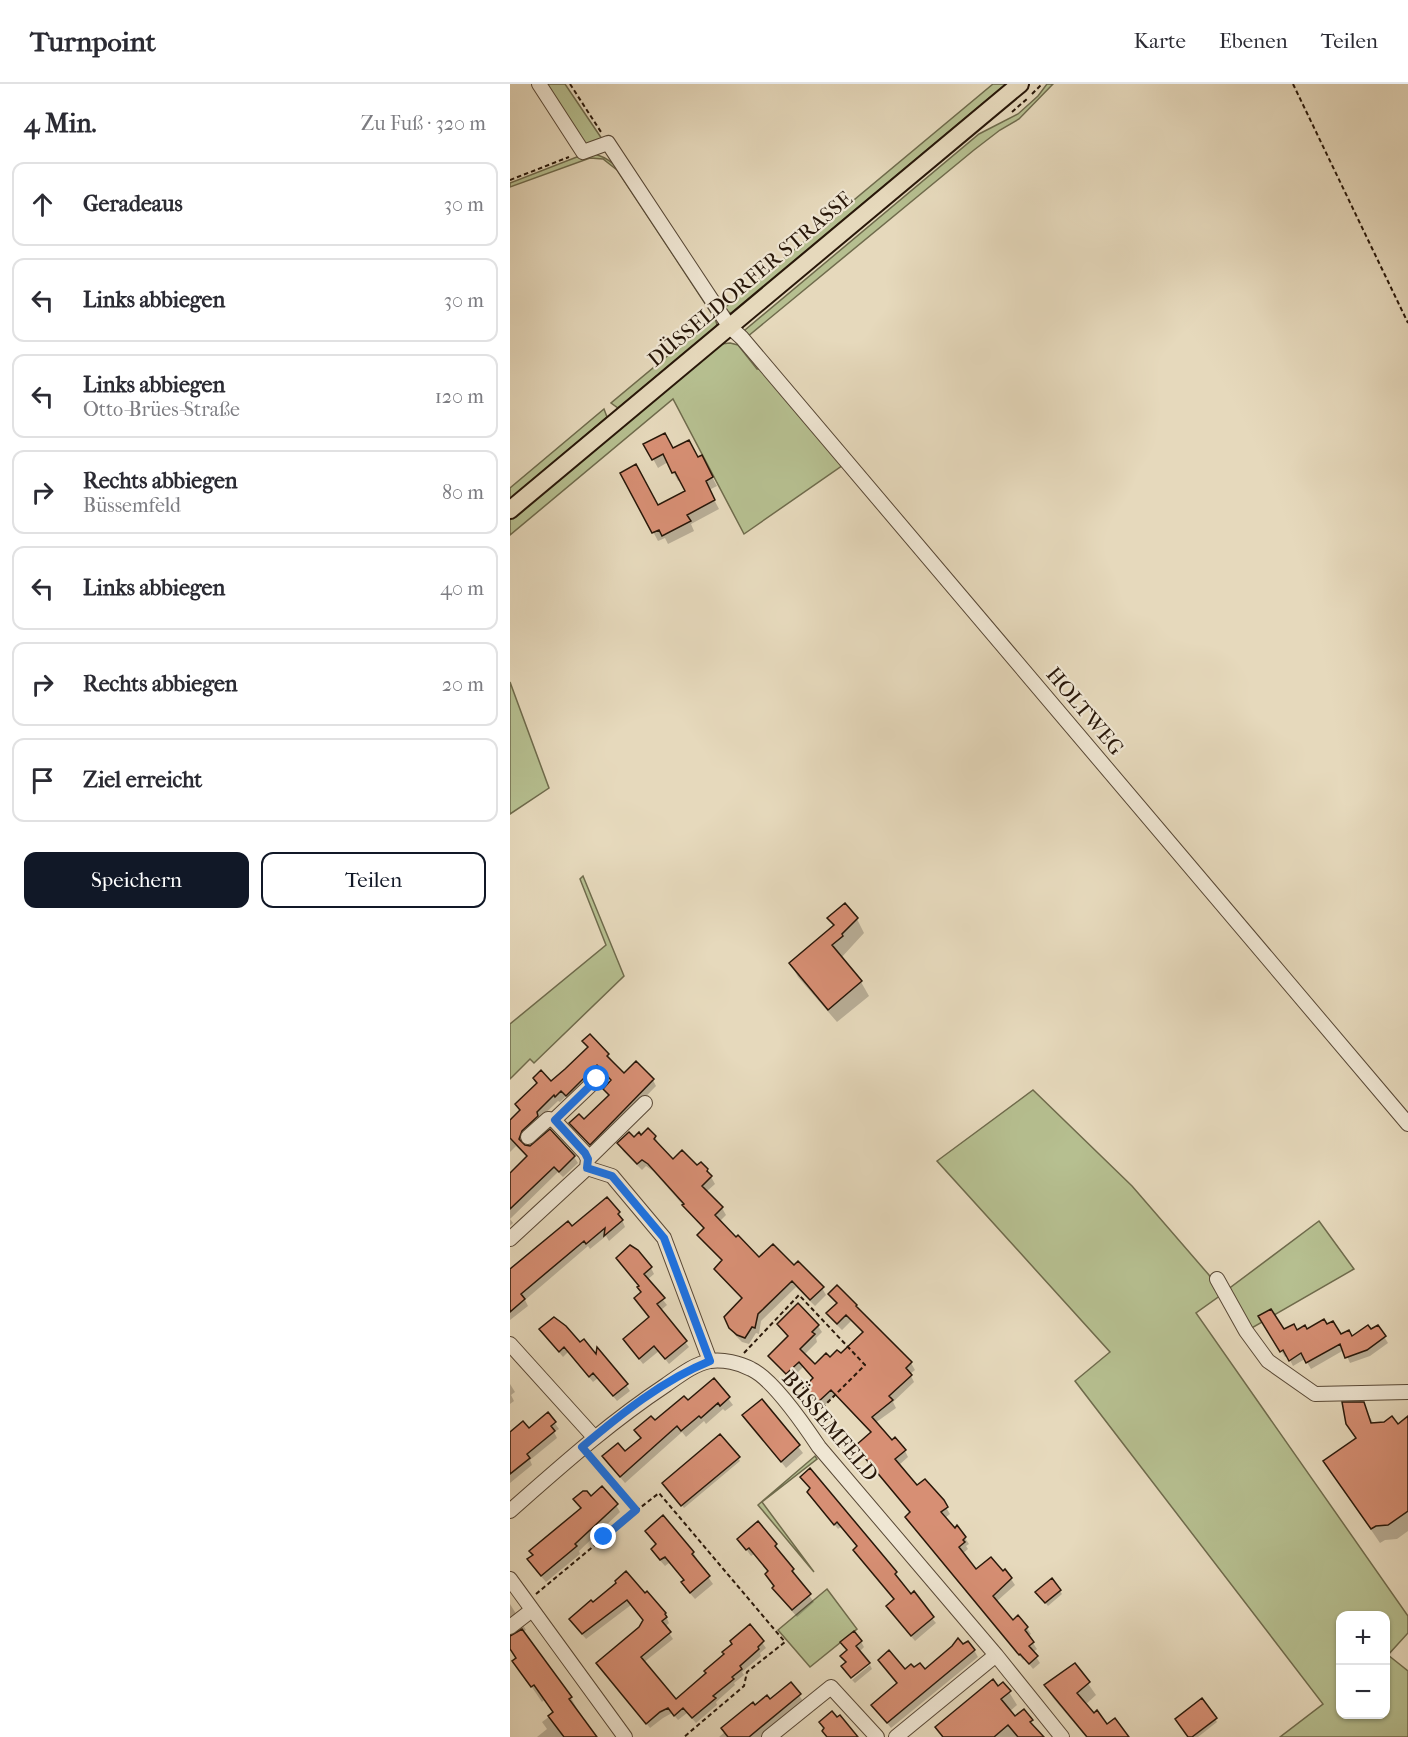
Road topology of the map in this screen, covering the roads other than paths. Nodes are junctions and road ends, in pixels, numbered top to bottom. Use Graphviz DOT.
graph roads {
  1 [pos="539,84"];
  2 [pos="1020,84"];
  3 [pos="729,327"];
  4 [pos="510,510"];
  5 [pos="597,1079"];
  6 [pos="645,1103"];
  7 [pos="555,1120"];
  8 [pos="1408,1124"];
  9 [pos="528,1137"];
  10 [pos="587,1163"];
  11 [pos="510,1239"];
  12 [pos="1217,1279"];
  13 [pos="510,1344"];
  14 [pos="710,1361"];
  15 [pos="1408,1392"];
  16 [pos="594,1437"];
  17 [pos="510,1511"];
  18 [pos="510,1579"];
  19 [pos="530,1606"];
  20 [pos="510,1627"];
  21 [pos="996,1655"];
  22 [pos="625,1737"];
  23 [pos="769,1737"];
  24 [pos="877,1737"];
  25 [pos="896,1737"];
  26 [pos="1062,1737"];
  1 -- 3 [label="street, HOLTWEG"];
  2 -- 3 [label="main road, DÜSSELDORFER STRASSE"];
  3 -- 4 [label="main road, DÜSSELDORFER STRASSE"];
  3 -- 8 [label="street, HOLTWEG"];
  5 -- 7 [label="street"];
  6 -- 10 [label="street"];
  7 -- 9 [label="street"];
  7 -- 10 [label="street"];
  10 -- 11 [label="street"];
  10 -- 14 [label="street"];
  12 -- 15 [label="street"];
  13 -- 16 [label="street"];
  14 -- 16 [label="street, BÜSSEMFELD"];
  14 -- 21 [label="street, BÜSSEMFELD"];
  16 -- 17 [label="street, BÜSSEMFELD"];
  18 -- 19 [label="street"];
  19 -- 20 [label="street"];
  19 -- 22 [label="street"];
  21 -- 25 [label="street"];
  21 -- 26 [label="street, BÜSSEMFELD"];
  23 -- 24 [label="street"];
}
